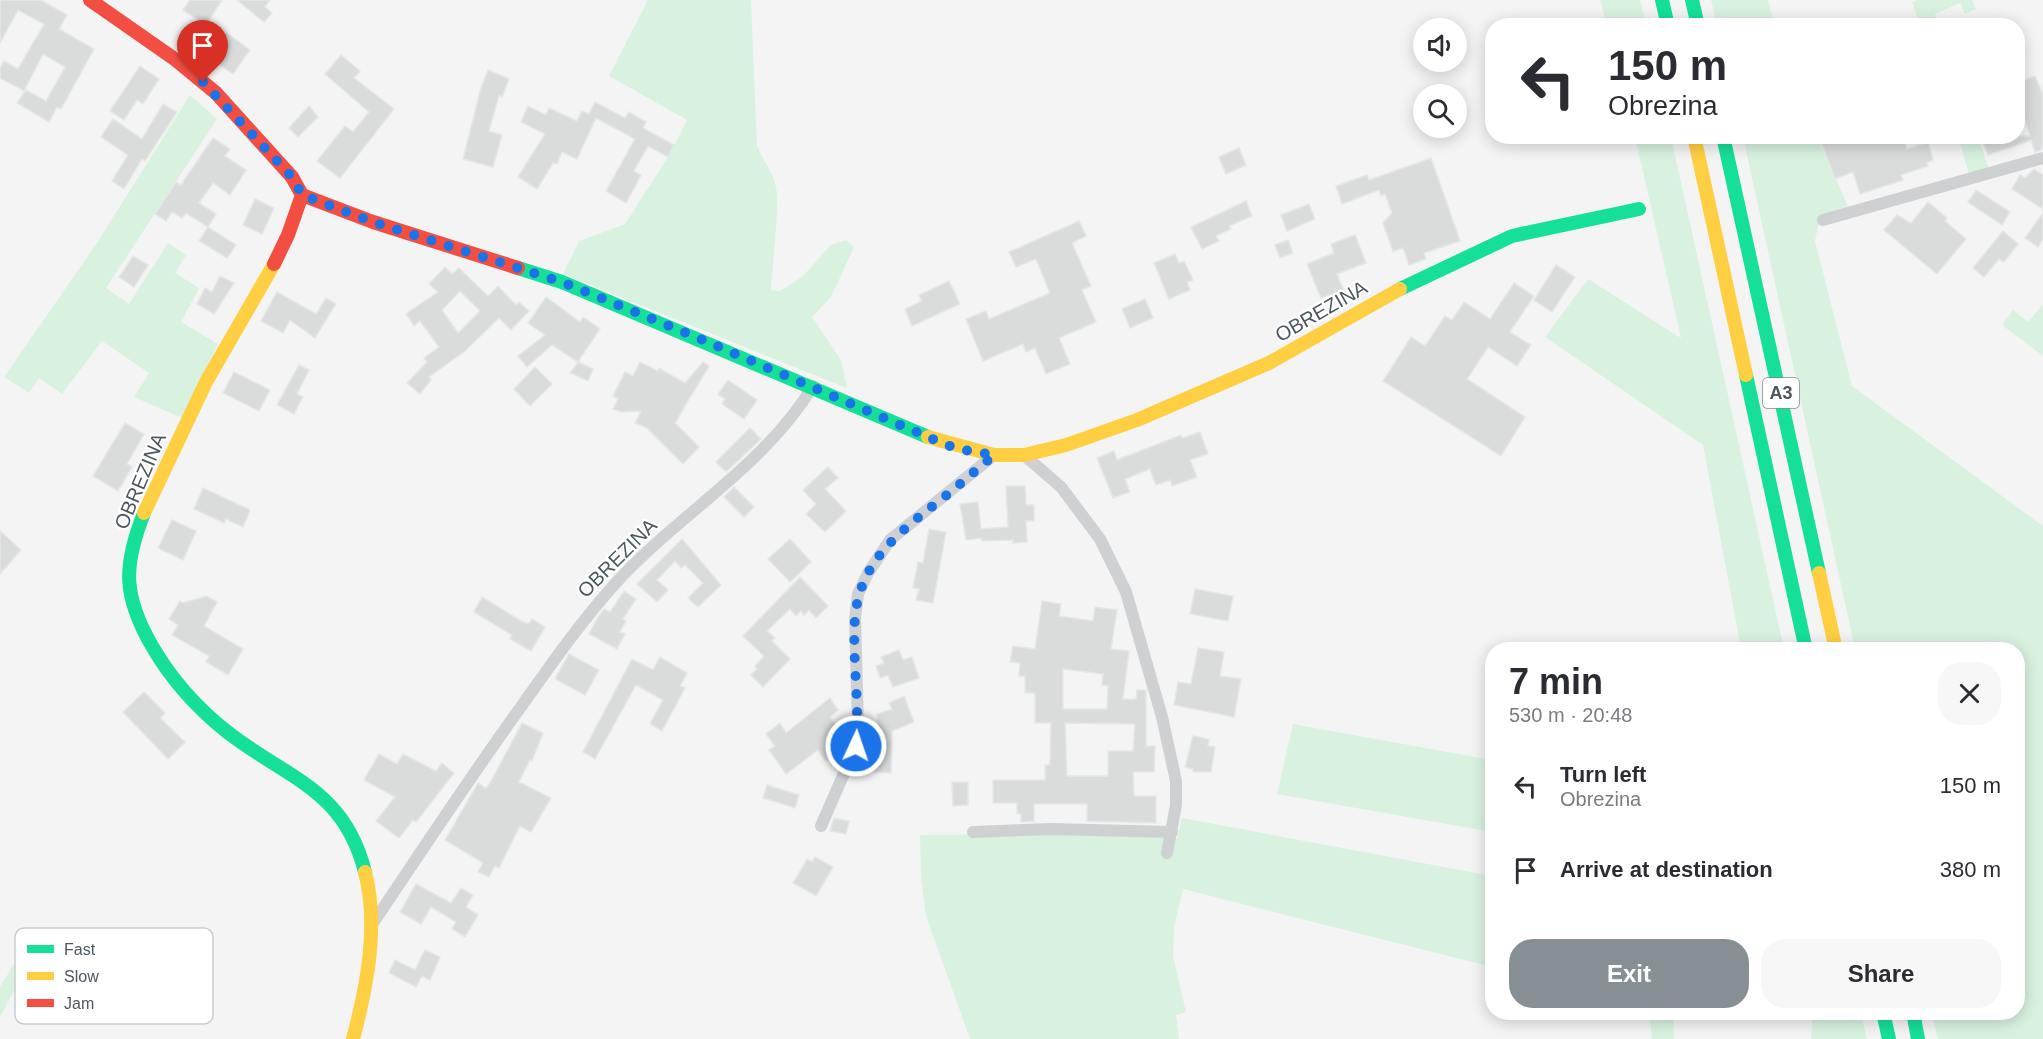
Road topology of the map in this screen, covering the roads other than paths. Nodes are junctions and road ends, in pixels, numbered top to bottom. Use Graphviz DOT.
graph roads {
  1 [pos="90,0"];
  2 [pos="1662,0"];
  3 [pos="1692,0"];
  4 [pos="1666,18"];
  5 [pos="1696,18"];
  6 [pos="1696,144"];
  7 [pos="1725,144"];
  8 [pos="2043,158"];
  9 [pos="302,195"];
  10 [pos="1639,209"];
  11 [pos="1823,220"];
  12 [pos="813,386"];
  13 [pos="994,455"];
  14 [pos="1024,455"];
  15 [pos="1804,642"];
  16 [pos="1834,642"];
  17 [pos="821,826"];
  18 [pos="973,832"];
  19 [pos="1172,832"];
  20 [pos="1167,853"];
  21 [pos="370,927"];
  22 [pos="1885,1020"];
  23 [pos="1914,1020"];
  24 [pos="353,1039"];
  25 [pos="1889,1039"];
  26 [pos="1918,1039"];
  1 -- 9 [label="main road"];
  2 -- 4 [label="main road"];
  3 -- 5 [label="main road"];
  6 -- 15 [label="main road, A3"];
  7 -- 16 [label="main road, A3"];
  8 -- 11 [label="street"];
  9 -- 12 [label="main road, OBREZINA"];
  9 -- 21 [label="main road, OBREZINA"];
  10 -- 14 [label="main road, OBREZINA"];
  12 -- 13 [label="main road, OBREZINA"];
  12 -- 21 [label="street, OBREZINA"];
  13 -- 14 [label="main road, OBREZINA"];
  13 -- 17 [label="street"];
  14 -- 19 [label="street"];
  18 -- 19 [label="street"];
  19 -- 20 [label="street"];
  21 -- 24 [label="main road, OBREZINA"];
  22 -- 25 [label="main road"];
  23 -- 26 [label="main road"];
}
